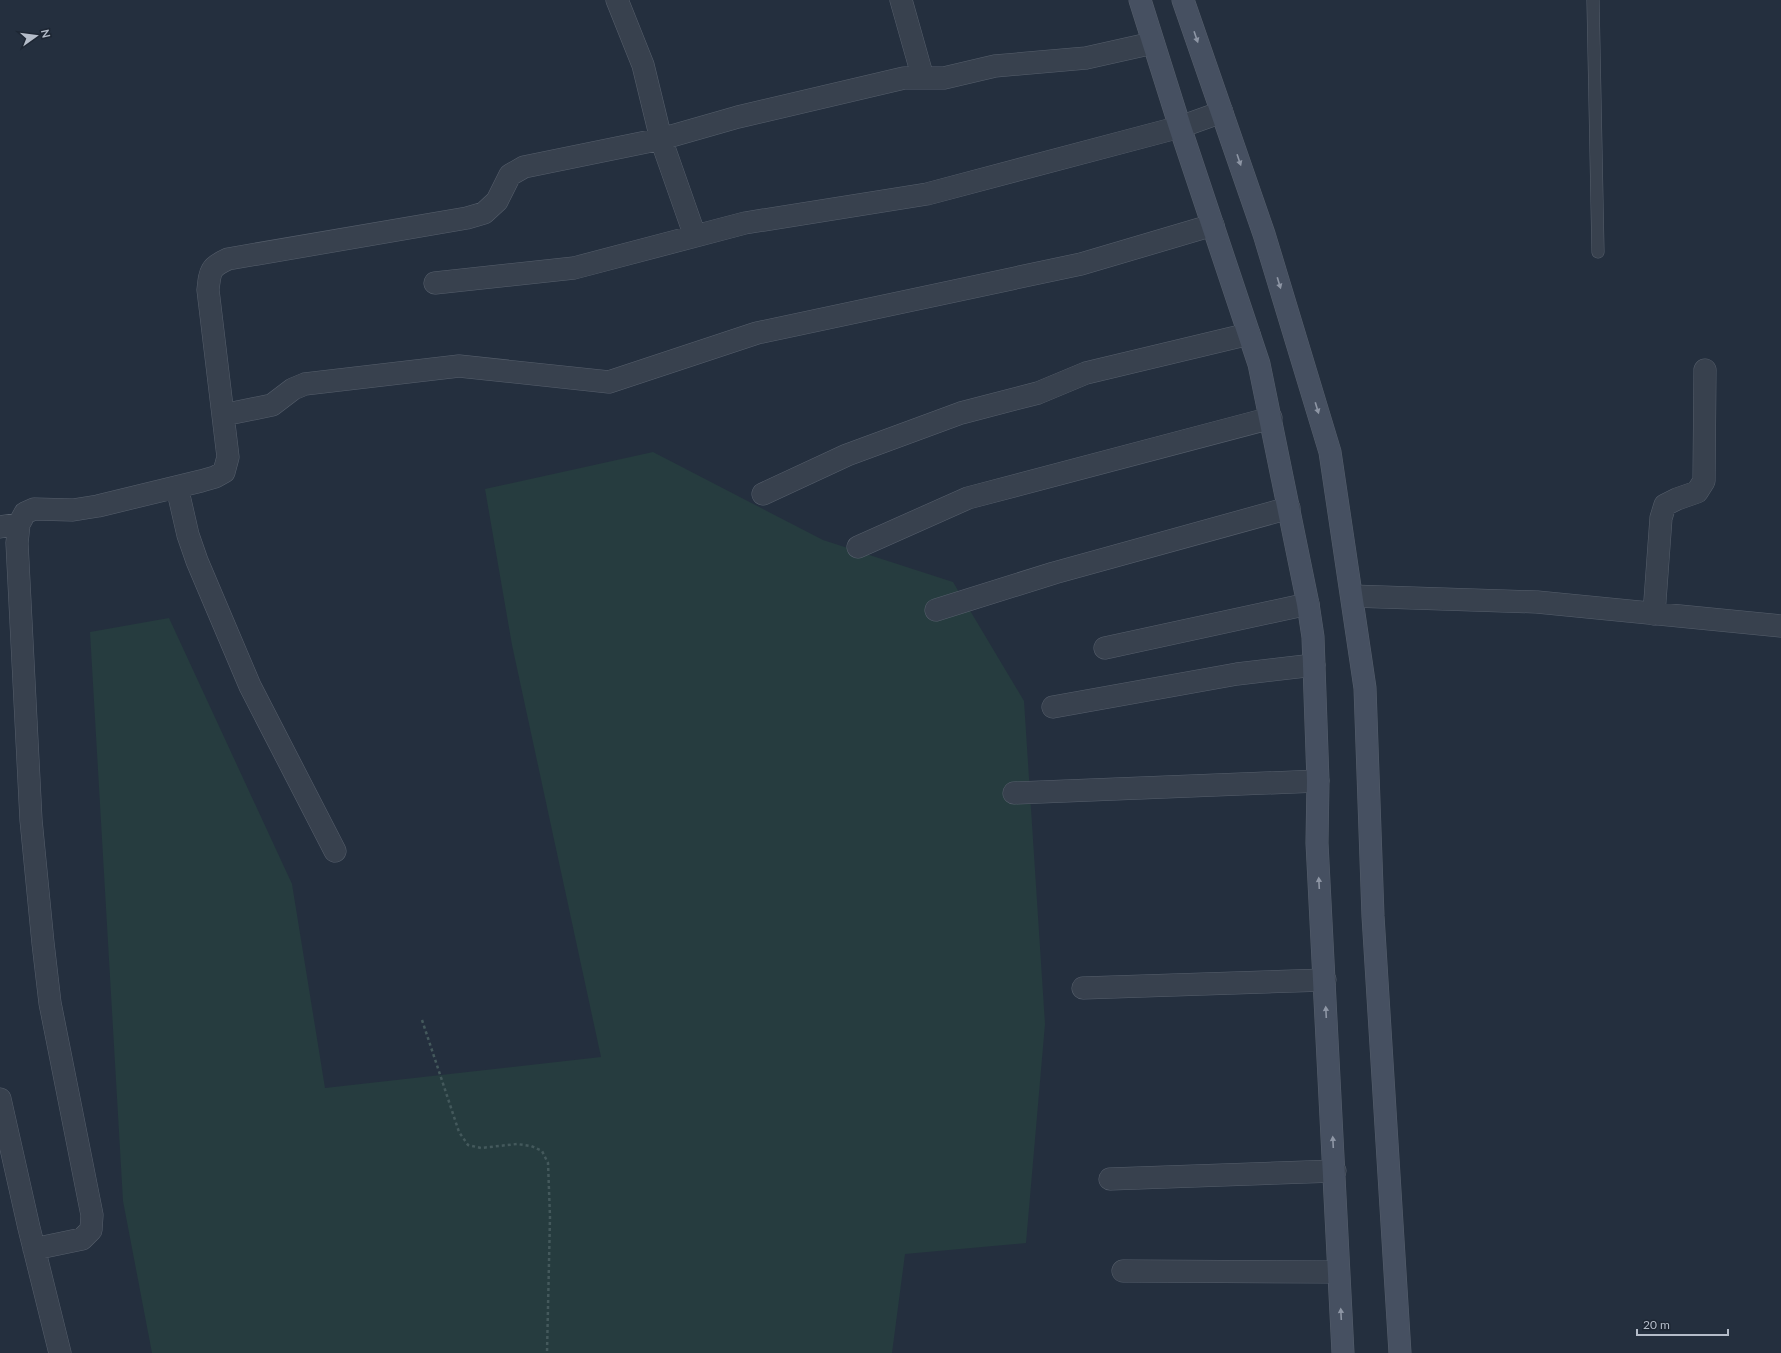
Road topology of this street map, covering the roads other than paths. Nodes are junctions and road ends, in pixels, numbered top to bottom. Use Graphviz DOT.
graph roads {
  1 [pos="617,0"];
  2 [pos="901,0"];
  3 [pos="1140,0"];
  4 [pos="1183,0"];
  5 [pos="1593,0"];
  6 [pos="1153,43"];
  7 [pos="922,78"];
  8 [pos="1222,112"];
  9 [pos="1180,127"];
  10 [pos="661,139"];
  11 [pos="1213,225"];
  12 [pos="695,236"];
  13 [pos="1598,252"];
  14 [pos="435,283"];
  15 [pos="1249,334"];
  16 [pos="1705,370"];
  17 [pos="224,415"];
  18 [pos="1271,418"];
  19 [pos="178,487"];
  20 [pos="763,494"];
  21 [pos="1289,508"];
  22 [pos="9,526"];
  23 [pos="858,547"];
  24 [pos="1352,596"];
  25 [pos="1308,604"];
  26 [pos="936,610"];
  27 [pos="1654,614"];
  28 [pos="1780,630"];
  29 [pos="1105,648"];
  30 [pos="1314,664"];
  31 [pos="1053,707"];
  32 [pos="1318,781"];
  33 [pos="1014,793"];
  34 [pos="335,851"];
  35 [pos="1324,980"];
  36 [pos="1083,988"];
  37 [pos="0,1099"];
  38 [pos="1335,1171"];
  39 [pos="1110,1179"];
  40 [pos="34,1249"];
  41 [pos="1123,1271"];
  42 [pos="1338,1272"];
  43 [pos="60,1353"];
  44 [pos="1343,1353"];
  45 [pos="1400,1353"];
  1 -- 10 [label="street"];
  2 -- 7 [label="street"];
  3 -- 6 [label="main road"];
  4 -- 8 [label="main road, one-way"];
  5 -- 13 [label="lane"];
  6 -- 7 [label="street"];
  6 -- 9 [label="main road"];
  7 -- 10 [label="street"];
  8 -- 9 [label="street"];
  8 -- 24 [label="main road, one-way"];
  9 -- 11 [label="main road"];
  9 -- 12 [label="street"];
  10 -- 12 [label="street"];
  10 -- 17 [label="street"];
  11 -- 15 [label="main road"];
  11 -- 17 [label="street"];
  12 -- 14 [label="street"];
  15 -- 18 [label="main road"];
  15 -- 20 [label="street"];
  16 -- 27 [label="street"];
  17 -- 19 [label="street"];
  18 -- 21 [label="main road"];
  18 -- 23 [label="street"];
  19 -- 22 [label="street"];
  19 -- 34 [label="street"];
  21 -- 25 [label="main road"];
  21 -- 26 [label="street"];
  22 -- 40 [label="street"];
  24 -- 27 [label="street"];
  24 -- 45 [label="main road"];
  25 -- 29 [label="street"];
  25 -- 30 [label="main road"];
  27 -- 28 [label="street"];
  30 -- 31 [label="street"];
  30 -- 32 [label="main road"];
  32 -- 33 [label="street"];
  35 -- 32 [label="main road, one-way"];
  35 -- 36 [label="street"];
  38 -- 35 [label="main road, one-way"];
  37 -- 40 [label="street"];
  38 -- 39 [label="street"];
  38 -- 42 [label="main road"];
  40 -- 43 [label="street"];
  41 -- 42 [label="street"];
  44 -- 42 [label="main road, one-way"];
}
